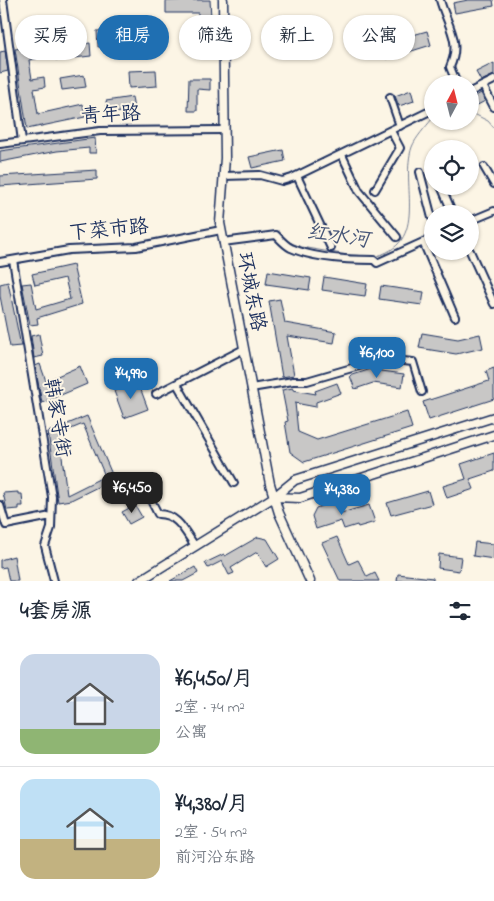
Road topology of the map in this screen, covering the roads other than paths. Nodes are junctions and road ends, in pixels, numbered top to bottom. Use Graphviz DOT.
graph roads {
  1 [pos="3,0"];
  2 [pos="223,0"];
  3 [pos="440,0"];
  4 [pos="453,75"];
  5 [pos="494,80"];
  6 [pos="483,86"];
  7 [pos="479,88"];
  8 [pos="390,97"];
  9 [pos="494,107"];
  10 [pos="424,114"];
  11 [pos="400,126"];
  12 [pos="224,130"];
  13 [pos="391,131"];
  14 [pos="22,140"];
  15 [pos="0,144"];
  16 [pos="342,155"];
  17 [pos="484,166"];
  18 [pos="420,172"];
  19 [pos="224,176"];
  20 [pos="297,176"];
  21 [pos="494,184"];
  22 [pos="375,190"];
  23 [pos="429,205"];
  24 [pos="494,212"];
  25 [pos="479,218"];
  26 [pos="221,230"];
  27 [pos="397,237"];
  28 [pos="224,242"];
  29 [pos="423,242"];
  30 [pos="331,248"];
  31 [pos="13,260"];
  32 [pos="474,260"];
  33 [pos="0,262"];
  34 [pos="494,304"];
  35 [pos="455,318"];
  36 [pos="244,349"];
  37 [pos="177,384"];
  38 [pos="252,388"];
  39 [pos="422,392"];
  40 [pos="156,394"];
  41 [pos="494,417"];
  42 [pos="494,435"];
  43 [pos="142,483"];
  44 [pos="234,483"];
  45 [pos="274,497"];
  46 [pos="0,505"];
  47 [pos="52,516"];
  48 [pos="195,546"];
  49 [pos="54,581"];
  50 [pos="139,581"];
  51 [pos="310,581"];
  1 -- 14 [label="street"];
  2 -- 12 [label="main road, 环城东路"];
  3 -- 4 [label="street"];
  5 -- 6 [label="street"];
  6 -- 7 [label="street"];
  6 -- 9 [label="street"];
  8 -- 11 [label="street"];
  10 -- 11 [label="street"];
  11 -- 13 [label="street"];
  12 -- 14 [label="street, 青年路"];
  12 -- 19 [label="main road, 环城东路"];
  13 -- 16 [label="street"];
  13 -- 22 [label="street"];
  14 -- 15 [label="street, 青年路"];
  16 -- 20 [label="street"];
  16 -- 27 [label="street"];
  17 -- 21 [label="street"];
  18 -- 23 [label="street"];
  19 -- 20 [label="street"];
  19 -- 26 [label="main road, 环城东路"];
  20 -- 30 [label="street"];
  24 -- 25 [label="street"];
  26 -- 28 [label="main road, 环城东路"];
  26 -- 31 [label="street, 下菜市路"];
  28 -- 29 [label="street"];
  28 -- 36 [label="main road, 环城东路"];
  29 -- 35 [label="street"];
  31 -- 33 [label="street, 下菜市路"];
  31 -- 47 [label="street, 韩家寺街"];
  32 -- 34 [label="street"];
  36 -- 37 [label="street"];
  36 -- 38 [label="main road, 环城东路"];
  37 -- 40 [label="street"];
  37 -- 44 [label="street"];
  38 -- 39 [label="street"];
  38 -- 45 [label="main road, 环城东路"];
  41 -- 45 [label="main road"];
  42 -- 45 [label="main road"];
  43 -- 48 [label="street"];
  45 -- 48 [label="main road"];
  45 -- 51 [label="main road, 环城东路"];
  46 -- 47 [label="street"];
  47 -- 49 [label="street, 韩家寺街"];
  48 -- 50 [label="main road"];
}
